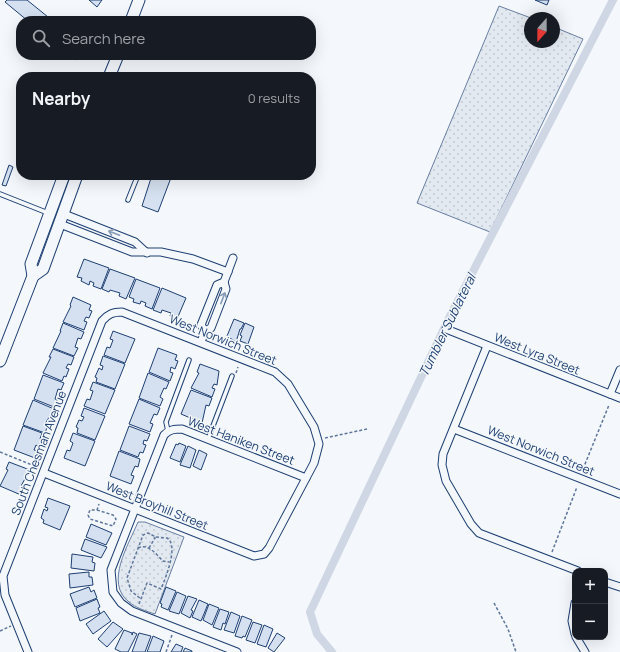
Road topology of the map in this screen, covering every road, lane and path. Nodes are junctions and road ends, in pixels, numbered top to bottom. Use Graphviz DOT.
graph roads {
  1 [pos="139,0"];
  2 [pos="133,16"];
  3 [pos="116,60"];
  4 [pos="111,72"];
  5 [pos="62,180"];
  6 [pos="69,180"];
  7 [pos="76,180"];
  8 [pos="136,180"];
  9 [pos="0,194"];
  10 [pos="128,200"];
  11 [pos="49,214"];
  12 [pos="62,219"];
  13 [pos="147,253"];
  14 [pos="233,258"];
  15 [pos="228,272"];
  16 [pos="34,275"];
  17 [pos="224,282"];
  18 [pos="114,312"];
  19 [pos="446,329"];
  20 [pos="205,331"];
  21 [pos="201,342"];
  22 [pos="487,346"];
  23 [pos="189,360"];
  24 [pos="0,361"];
  25 [pos="620,370"];
  26 [pos="232,376"];
  27 [pos="610,394"];
  28 [pos="620,398"];
  29 [pos="609,405"];
  30 [pos="367,429"];
  31 [pos="454,429"];
  32 [pos="168,431"];
  33 [pos="325,438"];
  34 [pos="208,439"];
  35 [pos="0,452"];
  36 [pos="583,469"];
  37 [pos="42,470"];
  38 [pos="306,478"];
  39 [pos="577,488"];
  40 [pos="620,494"];
  41 [pos="99,504"];
  42 [pos="135,509"];
  43 [pos="97,510"];
  44 [pos="154,536"];
  45 [pos="138,548"];
  46 [pos="149,548"];
  47 [pos="552,552"];
  48 [pos="170,562"];
  49 [pos="572,569"];
  50 [pos="608,583"];
  51 [pos="620,588"];
  52 [pos="141,598"];
  53 [pos="494,603"];
  54 [pos="139,604"];
  55 [pos="11,626"];
  56 [pos="0,631"];
  57 [pos="172,634"];
  58 [pos="578,640"];
  59 [pos="28,652"];
  60 [pos="166,652"];
  61 [pos="237,652"];
  62 [pos="516,652"];
  63 [pos="585,652"];
  1 -- 2 [label="main road"];
  3 -- 4 [label="main road"];
  5 -- 11 [label="main road"];
  6 -- 12 [label="main road"];
  7 -- 12 [label="main road"];
  8 -- 10 [label="lane"];
  9 -- 11 [label="lane"];
  11 -- 16 [label="main road"];
  12 -- 13 [label="street"];
  13 -- 12 [label="street, one-way"];
  12 -- 16 [label="main road"];
  13 -- 15 [label="street"];
  14 -- 15 [label="street"];
  15 -- 17 [label="street"];
  16 -- 24 [label="main road"];
  20 -- 17 [label="street, one-way"];
  17 -- 20 [label="street"];
  18 -- 21 [label="street, West Norwich Street"];
  18 -- 37 [label="street, South Chesman Avenue"];
  19 -- 22 [label="street, West Lyra Street"];
  20 -- 21 [label="street"];
  21 -- 38 [label="street, West Norwich Street"];
  22 -- 27 [label="street, West Lyra Street"];
  22 -- 31 [label="street"];
  23 -- 32 [label="lane"];
  25 -- 27 [label="street"];
  26 -- 34 [label="lane"];
  27 -- 28 [label="street, West Lyra Street"];
  29 -- 36 [label="path"];
  30 -- 33 [label="path"];
  31 -- 40 [label="street, West Norwich Street"];
  31 -- 49 [label="street"];
  32 -- 34 [label="street, West Haniken Street"];
  32 -- 42 [label="street"];
  34 -- 38 [label="street, West Haniken Street"];
  35 -- 37 [label="path"];
  37 -- 42 [label="street, West Broyhill Street"];
  37 -- 59 [label="street, South Chesman Avenue"];
  38 -- 42 [label="street, West Broyhill Street"];
  39 -- 47 [label="path"];
  41 -- 43 [label="path"];
  42 -- 61 [label="street"];
  43 -- 43 [label="path"];
  44 -- 45 [label="path"];
  44 -- 46 [label="path"];
  44 -- 48 [label="path"];
  45 -- 46 [label="path"];
  45 -- 52 [label="path"];
  46 -- 48 [label="path"];
  48 -- 52 [label="path"];
  50 -- 51 [label="street"];
  52 -- 54 [label="path"];
  53 -- 62 [label="path"];
  55 -- 56 [label="path"];
  57 -- 60 [label="path"];
  58 -- 63 [label="street"];
}
